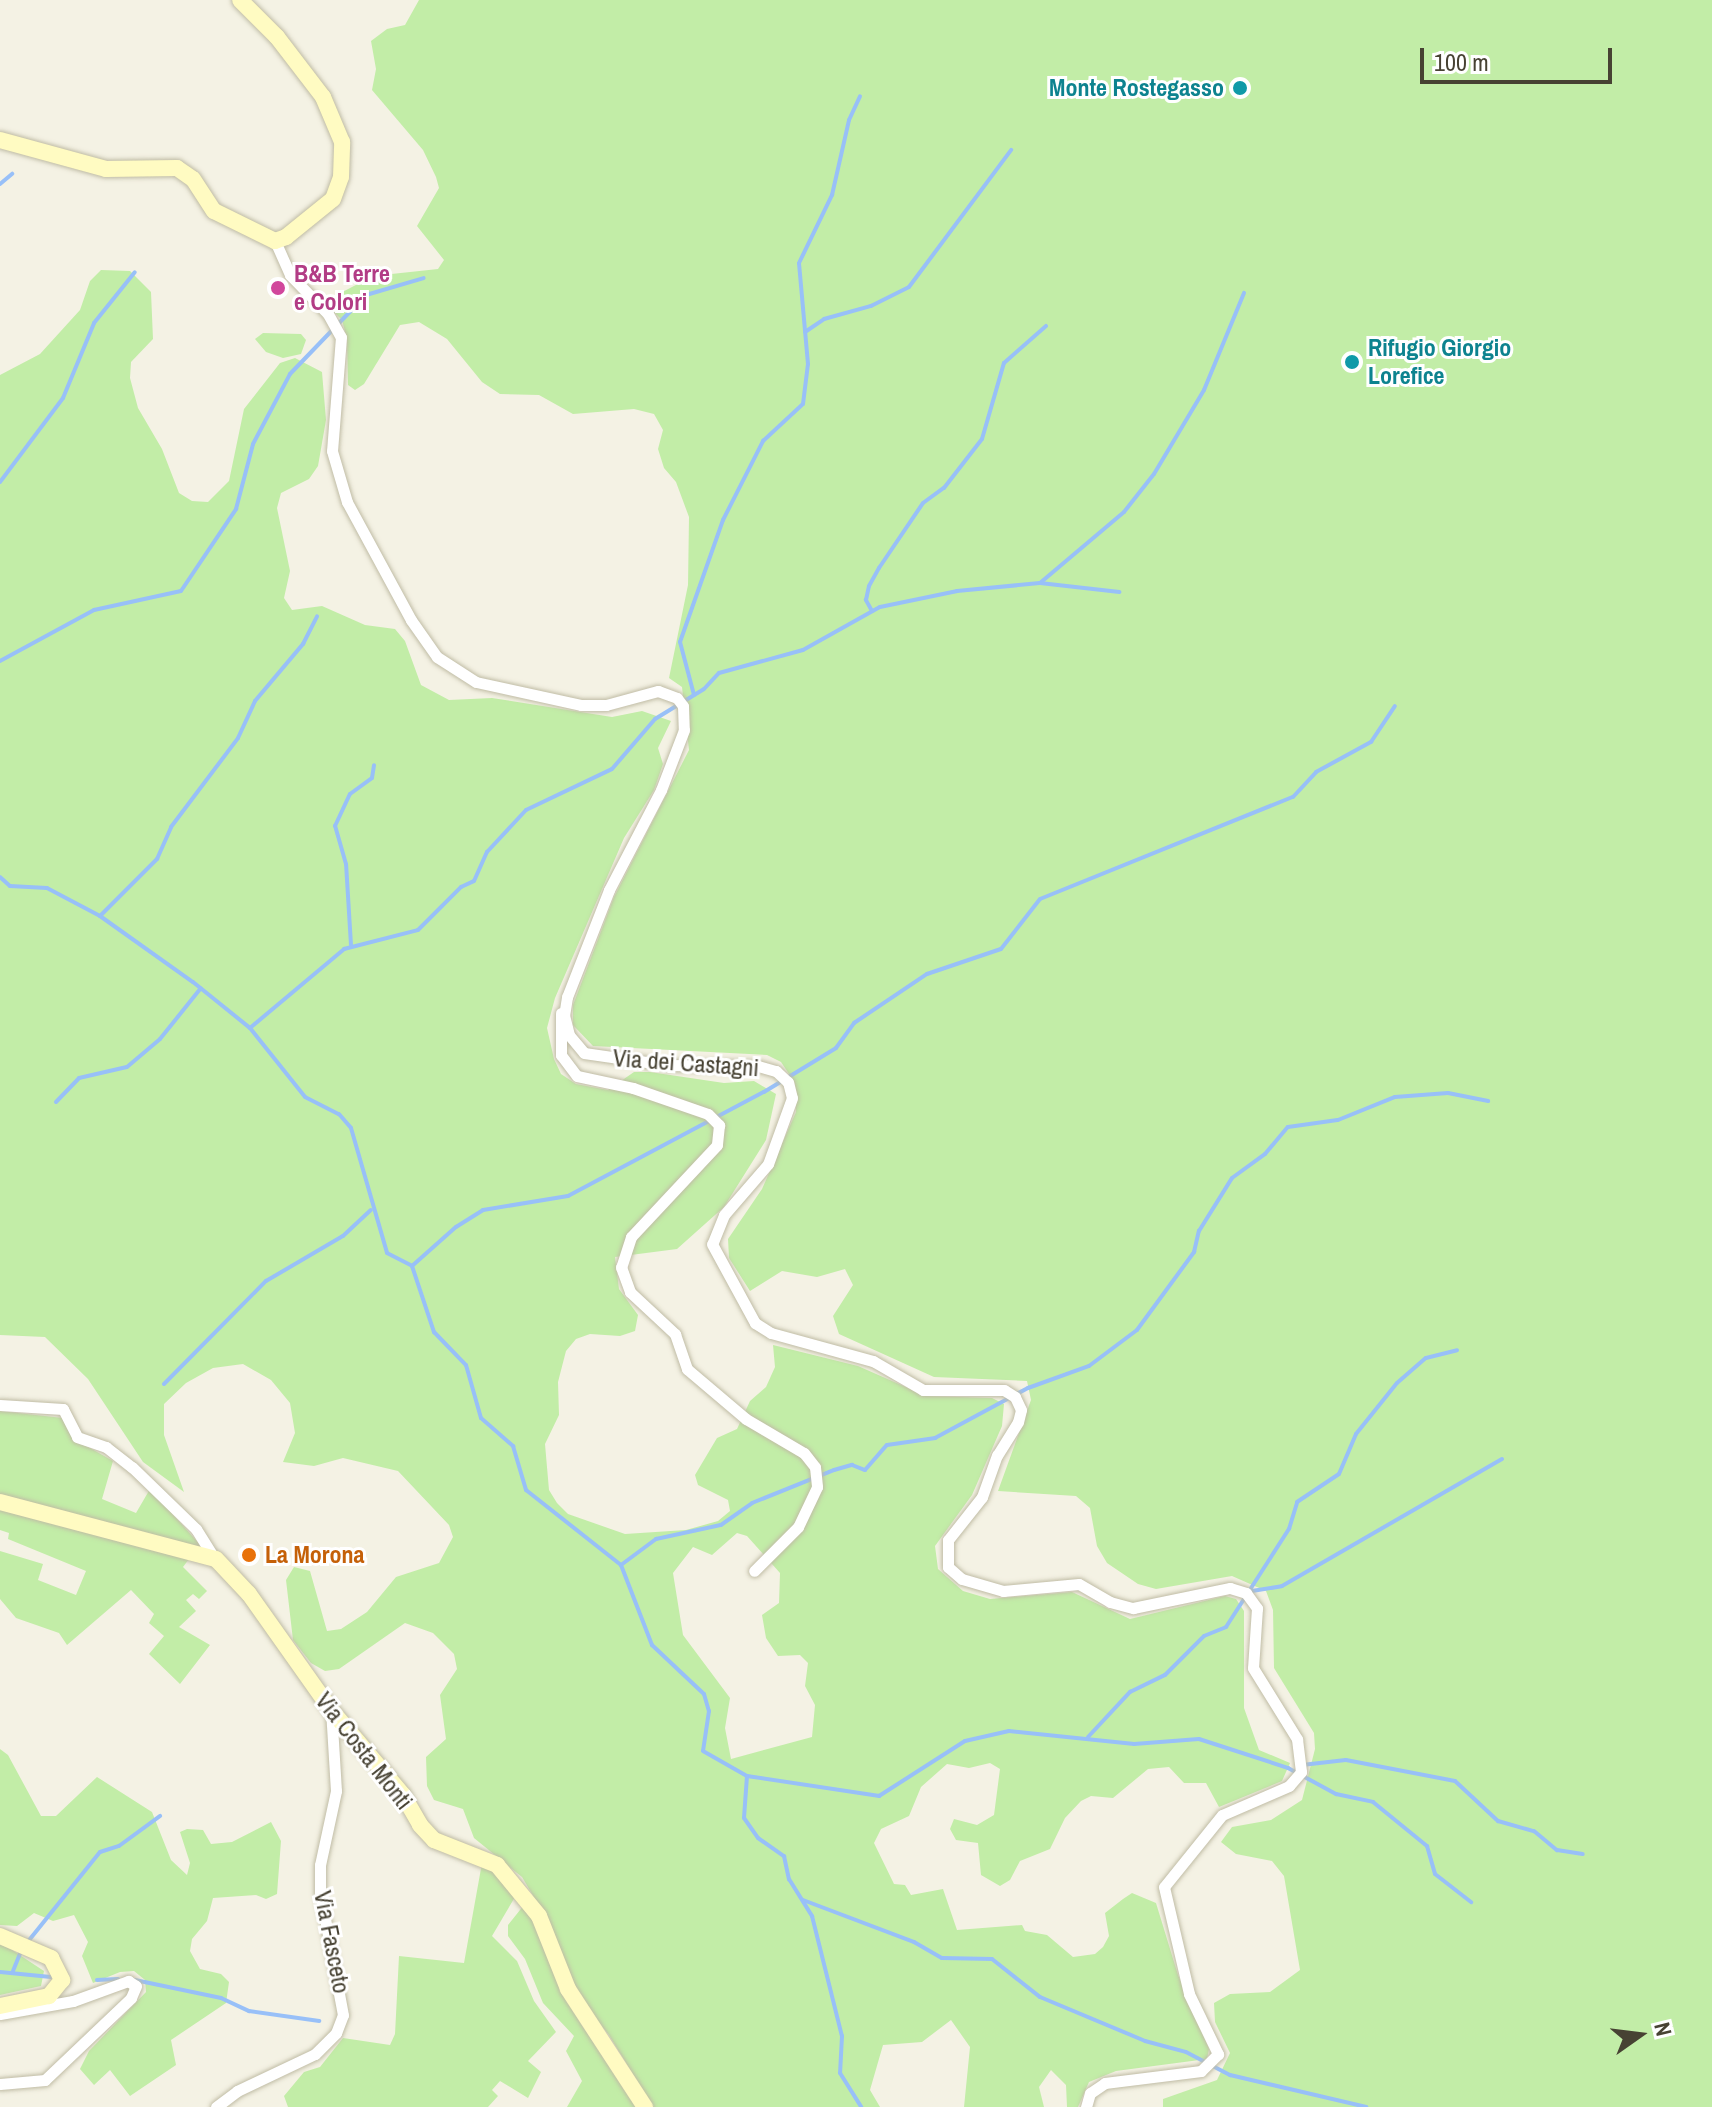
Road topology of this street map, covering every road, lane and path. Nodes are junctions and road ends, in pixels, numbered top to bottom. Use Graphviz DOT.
graph roads {
  1 [pos="240,0"];
  2 [pos="0,140"];
  3 [pos="275,241"];
  4 [pos="567,997"];
  5 [pos="0,1405"];
  6 [pos="0,1502"];
  7 [pos="216,1559"];
  8 [pos="754,1571"];
  9 [pos="331,1710"];
  10 [pos="0,1936"];
  11 [pos="0,2006"];
  12 [pos="0,2014"];
  13 [pos="0,2084"];
  14 [pos="216,2107"];
  15 [pos="645,2107"];
  16 [pos="1086,2107"];
  1 -- 3 [label="street"];
  2 -- 3 [label="street"];
  3 -- 4 [label="street, Via dei Castagni"];
  4 -- 8 [label="street"];
  4 -- 16 [label="street, Via dei Castagni"];
  5 -- 7 [label="street"];
  6 -- 7 [label="street"];
  7 -- 9 [label="street, Via Costa Monti"];
  9 -- 14 [label="street, Via Fasceto"];
  9 -- 15 [label="street, Via Costa Monti"];
  10 -- 11 [label="street"];
  12 -- 13 [label="street"];
}
